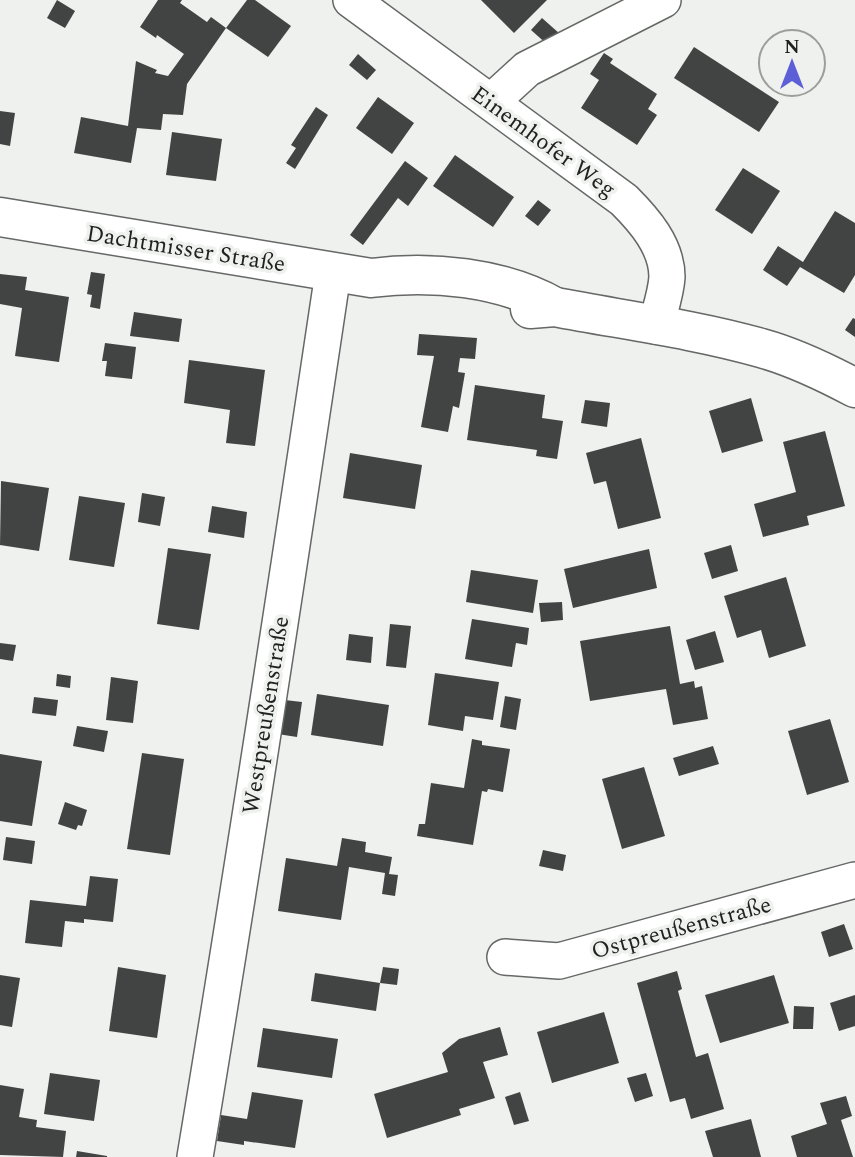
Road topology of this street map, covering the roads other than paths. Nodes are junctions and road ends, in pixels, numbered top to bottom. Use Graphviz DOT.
graph roads {
  1 [pos="351,0"];
  2 [pos="663,0"];
  3 [pos="491,102"];
  4 [pos="0,217"];
  5 [pos="333,273"];
  6 [pos="656,326"];
  7 [pos="855,388"];
  8 [pos="855,880"];
  9 [pos="505,957"];
  10 [pos="195,1157"];
  1 -- 3 [label="street, Einemhofer Weg"];
  2 -- 3 [label="street"];
  3 -- 6 [label="street, Einemhofer Weg"];
  4 -- 5 [label="street, Dachtmisser Straße"];
  5 -- 6 [label="street, Dachtmisser Straße"];
  5 -- 10 [label="street, Westpreußenstraße"];
  6 -- 7 [label="street, Dachtmisser Straße"];
  8 -- 9 [label="street, Ostpreußenstraße"];
}
